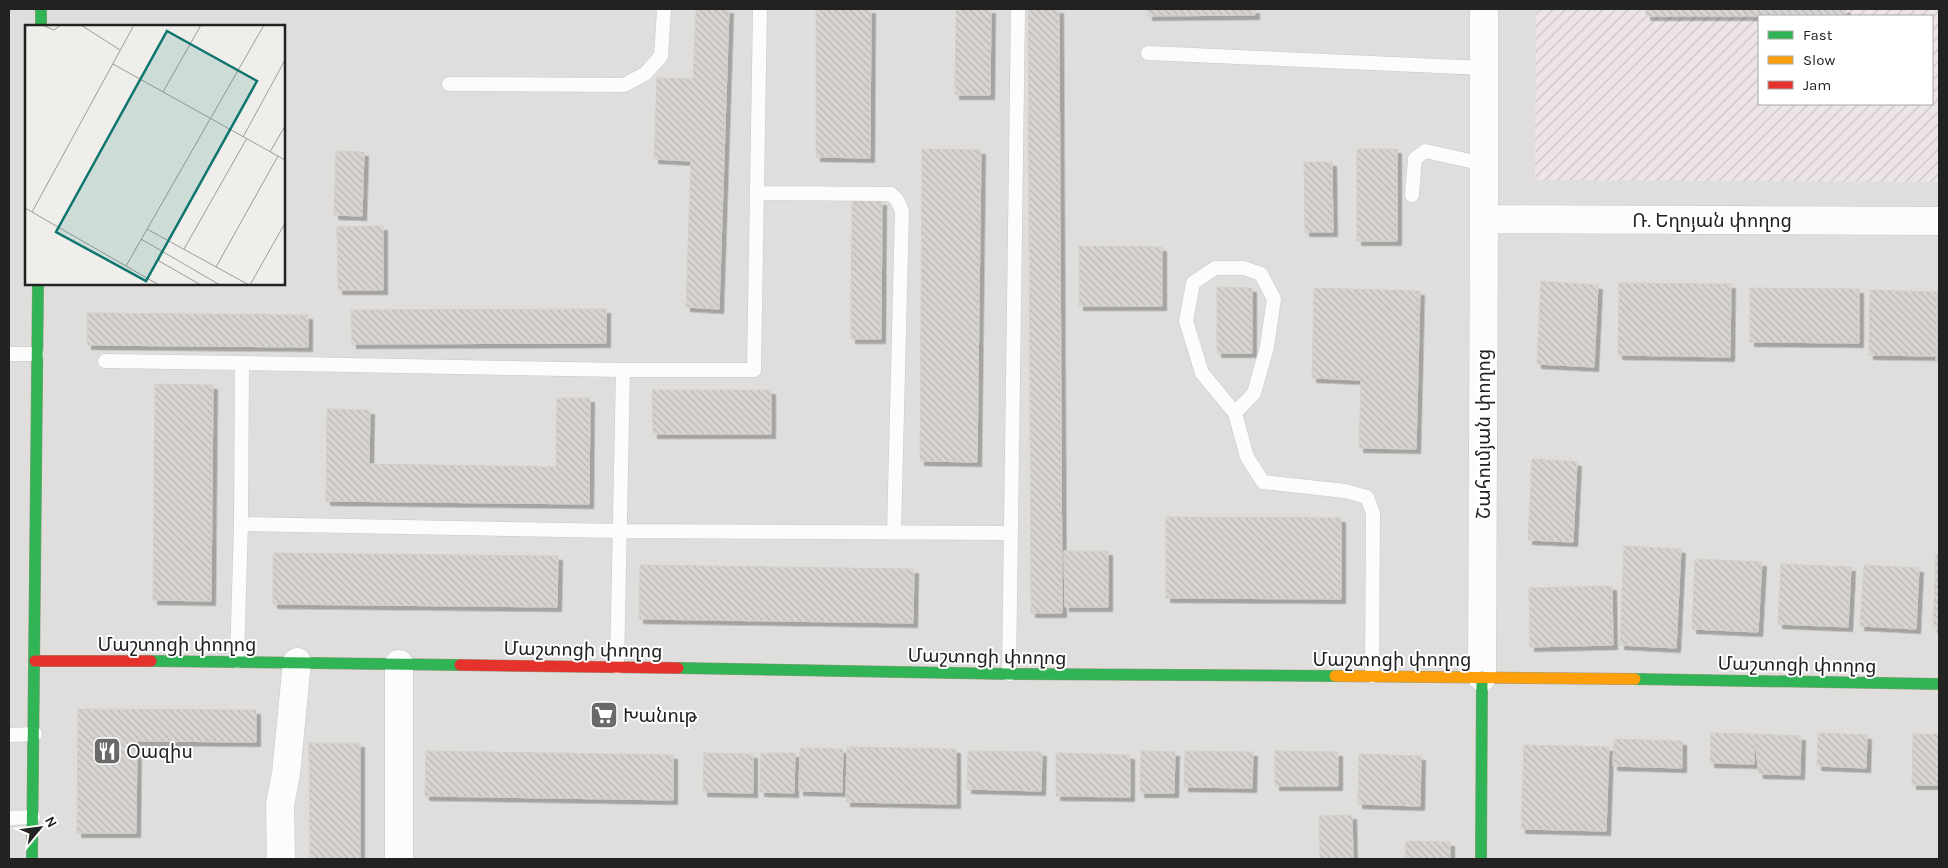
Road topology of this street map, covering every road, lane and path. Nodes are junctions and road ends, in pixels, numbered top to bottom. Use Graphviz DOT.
graph roads {
  1 [pos="42,9"];
  2 [pos="664,9"];
  3 [pos="760,9"];
  4 [pos="1018,9"];
  5 [pos="1484,9"];
  6 [pos="41,25"];
  7 [pos="1148,52"];
  8 [pos="1484,68"];
  9 [pos="449,84"];
  10 [pos="1484,164"];
  11 [pos="757,193"];
  12 [pos="1412,195"];
  13 [pos="1484,219"];
  14 [pos="1939,221"];
  15 [pos="38,285"];
  16 [pos="9,354"];
  17 [pos="37,354"];
  18 [pos="105,360"];
  19 [pos="242,363"];
  20 [pos="623,370"];
  21 [pos="1235,413"];
  22 [pos="241,524"];
  23 [pos="619,531"];
  24 [pos="894,532"];
  25 [pos="1011,532"];
  26 [pos="35,661"];
  27 [pos="238,661"];
  28 [pos="297,662"];
  29 [pos="399,664"];
  30 [pos="617,667"];
  31 [pos="1009,674"];
  32 [pos="1372,676"];
  33 [pos="1482,677"];
  34 [pos="1939,684"];
  35 [pos="35,734"];
  36 [pos="9,735"];
  37 [pos="33,817"];
  38 [pos="9,818"];
  39 [pos="32,859"];
  40 [pos="278,859"];
  41 [pos="399,859"];
  42 [pos="1481,859"];
  1 -- 6 [label="main road"];
  2 -- 9 [label="lane"];
  3 -- 11 [label="lane"];
  4 -- 25 [label="lane"];
  5 -- 8 [label="street, Շահումյան փողոց"];
  7 -- 8 [label="lane"];
  8 -- 10 [label="street, Շահումյան փողոց"];
  10 -- 12 [label="lane"];
  10 -- 13 [label="street, Շահումյան փողոց"];
  11 -- 20 [label="lane"];
  11 -- 24 [label="lane"];
  13 -- 14 [label="street, Ռ. Եղոյան փողոց"];
  13 -- 33 [label="street, Շահումյան փողոց"];
  15 -- 17 [label="main road"];
  16 -- 17 [label="lane"];
  17 -- 26 [label="main road"];
  18 -- 19 [label="lane"];
  19 -- 20 [label="lane"];
  19 -- 22 [label="lane"];
  20 -- 23 [label="lane"];
  21 -- 21 [label="lane"];
  21 -- 32 [label="lane"];
  22 -- 23 [label="lane"];
  22 -- 27 [label="lane"];
  23 -- 24 [label="lane"];
  23 -- 30 [label="lane"];
  24 -- 25 [label="lane"];
  25 -- 31 [label="lane"];
  26 -- 27 [label="main road, Մաշտոցի փողոց"];
  26 -- 35 [label="main road"];
  27 -- 28 [label="main road, Մաշտոցի փողոց"];
  28 -- 29 [label="main road, Մաշտոցի փողոց"];
  28 -- 40 [label="street"];
  29 -- 30 [label="main road, Մաշտոցի փողոց"];
  29 -- 41 [label="street"];
  30 -- 31 [label="main road, Մաշտոցի փողոց"];
  31 -- 32 [label="main road, Մաշտոցի փողոց"];
  32 -- 33 [label="main road, Մաշտոցի փողոց"];
  33 -- 34 [label="main road, Մաշտոցի փողոց"];
  33 -- 42 [label="main road, Շահումյան փողոց"];
  35 -- 36 [label="lane"];
  35 -- 37 [label="main road"];
  37 -- 38 [label="lane"];
  37 -- 39 [label="main road"];
}
